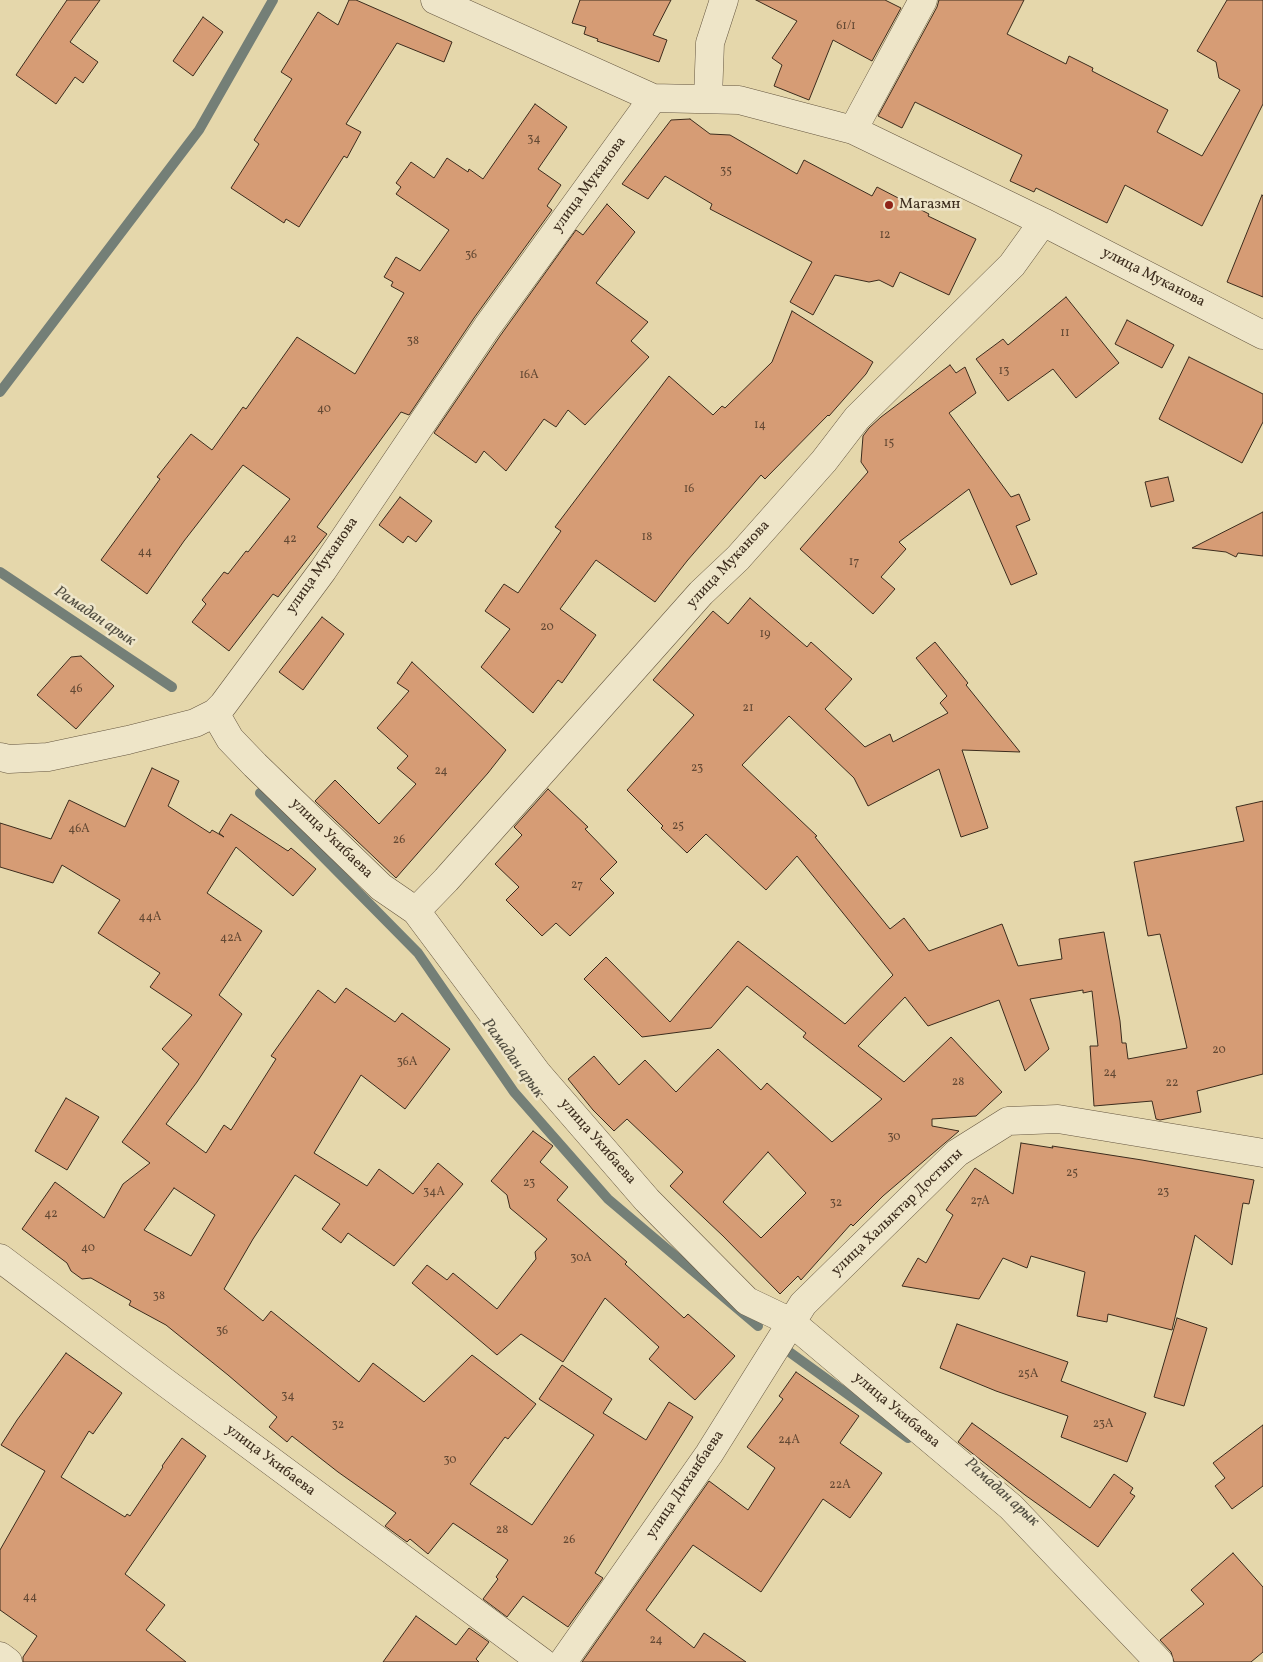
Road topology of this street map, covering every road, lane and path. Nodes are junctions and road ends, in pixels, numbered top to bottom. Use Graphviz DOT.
graph roads {
  1 [pos="435,0"];
  2 [pos="724,0"];
  3 [pos="923,0"];
  4 [pos="653,98"];
  5 [pos="708,98"];
  6 [pos="853,130"];
  7 [pos="1043,222"];
  8 [pos="1263,335"];
  9 [pos="215,713"];
  10 [pos="0,756"];
  11 [pos="416,911"];
  12 [pos="1263,1153"];
  13 [pos="0,1258"];
  14 [pos="797,1313"];
  15 [pos="0,1656"];
  16 [pos="8,1662"];
  17 [pos="542,1662"];
  18 [pos="563,1662"];
  19 [pos="1159,1662"];
  1 -- 4 [label="street, улица Муканова"];
  2 -- 5 [label="street"];
  3 -- 6 [label="street"];
  4 -- 5 [label="street, улица Муканова"];
  4 -- 9 [label="street, улица Муканова"];
  5 -- 6 [label="street, улица Муканова"];
  6 -- 7 [label="street, улица Муканова"];
  7 -- 8 [label="street, улица Муканова"];
  7 -- 11 [label="street, улица Муканова"];
  9 -- 10 [label="street"];
  9 -- 11 [label="street, улица Укибаева"];
  11 -- 14 [label="street, улица Укибаева"];
  12 -- 14 [label="street, улица Халыктар Достыгы"];
  13 -- 17 [label="street, улица Укибаева"];
  14 -- 18 [label="street, улица Диханбаева"];
  14 -- 19 [label="street, улица Укибаева"];
  15 -- 16 [label="street"];
}
